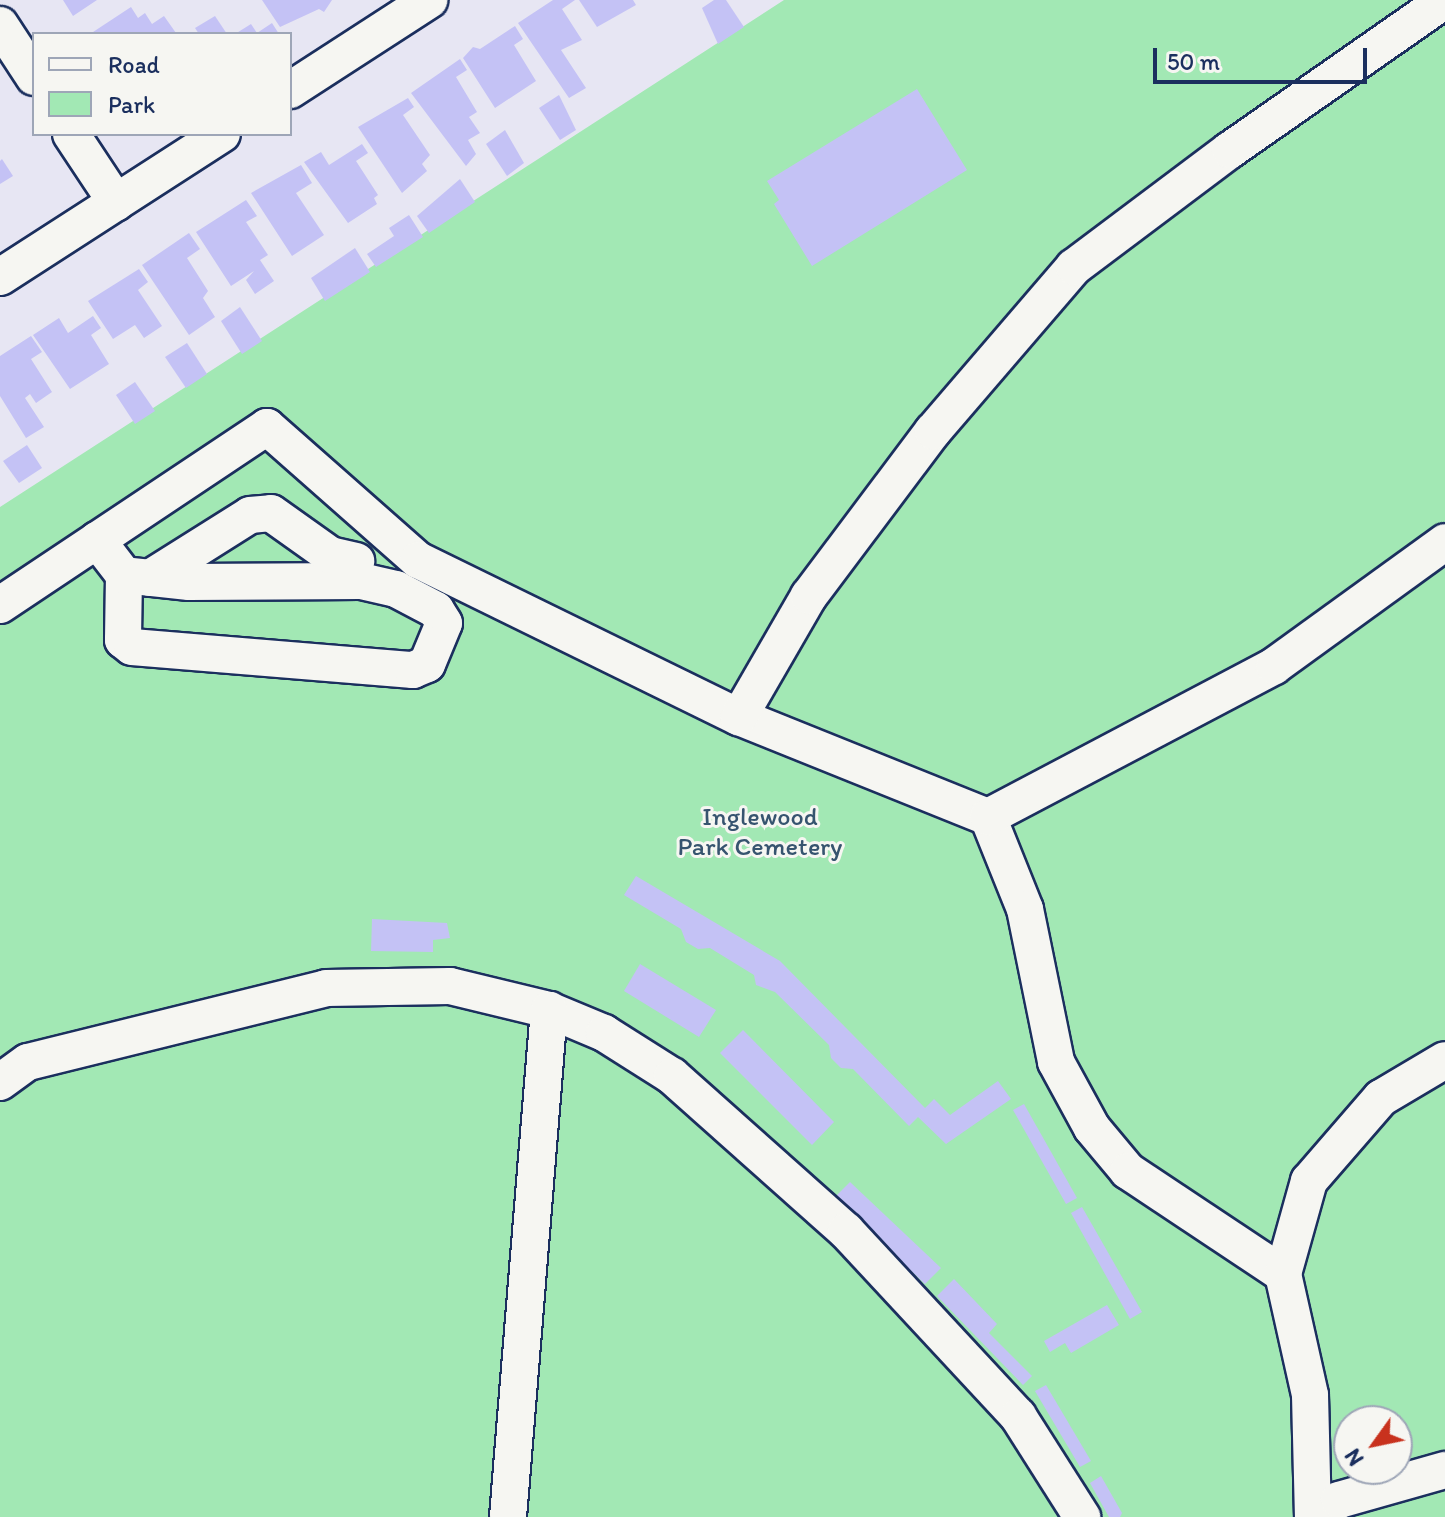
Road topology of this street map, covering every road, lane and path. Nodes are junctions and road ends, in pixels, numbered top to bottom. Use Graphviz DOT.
graph roads {
  1 [pos="429,0"];
  2 [pos="1445,0"];
  3 [pos="0,25"];
  4 [pos="32,74"];
  5 [pos="292,89"];
  6 [pos="72,136"];
  7 [pos="219,136"];
  8 [pos="116,202"];
  9 [pos="0,277"];
  10 [pos="377,524"];
  11 [pos="97,540"];
  12 [pos="1445,542"];
  13 [pos="352,571"];
  14 [pos="137,577"];
  15 [pos="0,605"];
  16 [pos="739,717"];
  17 [pos="988,817"];
  18 [pos="549,1010"];
  19 [pos="1445,1060"];
  20 [pos="0,1082"];
  21 [pos="1283,1274"];
  22 [pos="1429,1474"];
  23 [pos="1445,1497"];
  24 [pos="508,1517"];
  25 [pos="1082,1517"];
  26 [pos="1313,1517"];
  1 -- 5 [label="street"];
  2 -- 16 [label="street"];
  3 -- 4 [label="street"];
  6 -- 8 [label="street"];
  7 -- 8 [label="street"];
  8 -- 9 [label="street"];
  10 -- 11 [label="street"];
  10 -- 13 [label="street"];
  10 -- 16 [label="street"];
  11 -- 14 [label="street"];
  11 -- 15 [label="street"];
  12 -- 17 [label="street"];
  13 -- 14 [label="street"];
  13 -- 14 [label="street"];
  13 -- 14 [label="street"];
  16 -- 17 [label="street"];
  17 -- 21 [label="street"];
  18 -- 20 [label="street"];
  18 -- 24 [label="street"];
  18 -- 25 [label="street"];
  19 -- 21 [label="street"];
  21 -- 26 [label="street"];
  22 -- 23 [label="street"];
  22 -- 26 [label="street"];
}
